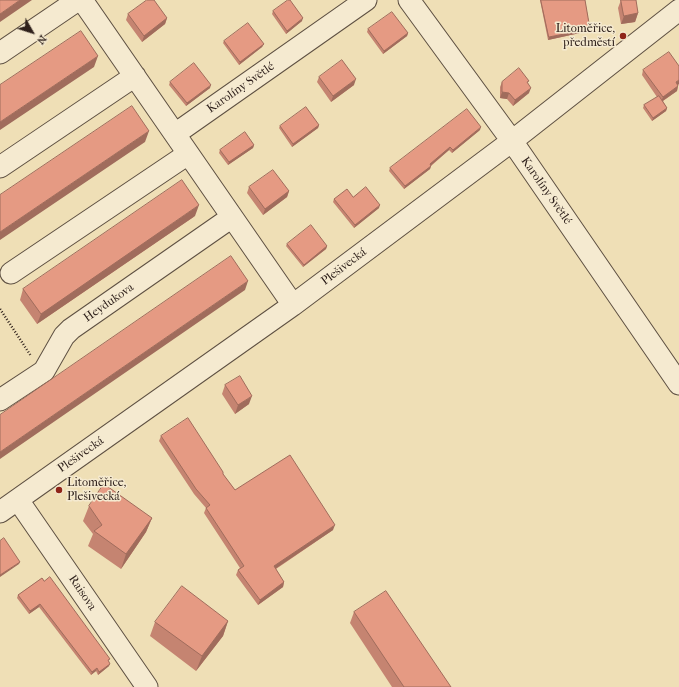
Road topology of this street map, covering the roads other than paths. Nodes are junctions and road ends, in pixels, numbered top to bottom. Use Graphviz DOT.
graph roads {
  1 [pos="78,0"];
  2 [pos="82,0"];
  3 [pos="366,0"];
  4 [pos="410,0"];
  5 [pos="678,15"];
  6 [pos="0,53"];
  7 [pos="135,76"];
  8 [pos="175,134"];
  9 [pos="512,141"];
  10 [pos="188,154"];
  11 [pos="0,167"];
  12 [pos="232,217"];
  13 [pos="11,273"];
  14 [pos="293,305"];
  15 [pos="679,384"];
  16 [pos="0,400"];
  17 [pos="18,500"];
  18 [pos="0,512"];
  19 [pos="147,687"];
  1 -- 6 [label="street"];
  2 -- 7 [label="street"];
  3 -- 8 [label="street, Karolíny Světlé"];
  4 -- 9 [label="street, Karolíny Světlé"];
  5 -- 9 [label="street, Plešivecká"];
  7 -- 8 [label="street"];
  7 -- 11 [label="street"];
  8 -- 10 [label="street"];
  9 -- 14 [label="street, Plešivecká"];
  9 -- 15 [label="street, Karolíny Světlé"];
  10 -- 12 [label="street"];
  10 -- 13 [label="street"];
  12 -- 14 [label="street"];
  12 -- 16 [label="street, Heydukova"];
  14 -- 17 [label="street, Plešivecká"];
  17 -- 18 [label="street, Plešivecká"];
  17 -- 19 [label="street, Raisova"];
}
